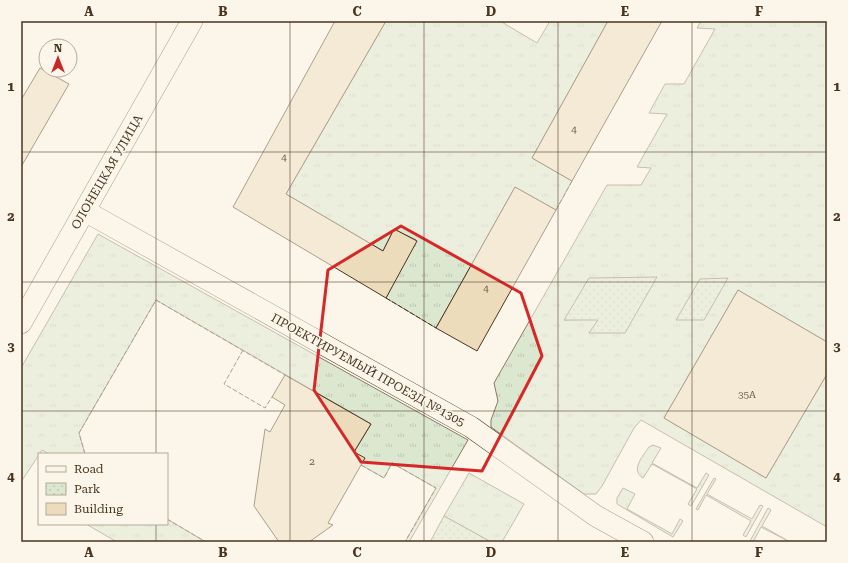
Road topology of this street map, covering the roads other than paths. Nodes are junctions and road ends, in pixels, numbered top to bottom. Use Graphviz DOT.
graph roads {
  1 [pos="192,21"];
  2 [pos="84,211"];
  3 [pos="21,323"];
  4 [pos="642,542"];
  1 -- 2 [label="street, ОЛОНЕЦКАЯ УЛИЦА"];
  2 -- 3 [label="street, ОЛОНЕЦКАЯ УЛИЦА"];
  2 -- 4 [label="street, ПРОЕКТИРУЕМЫЙ ПРОЕЗД №1305"];
}
